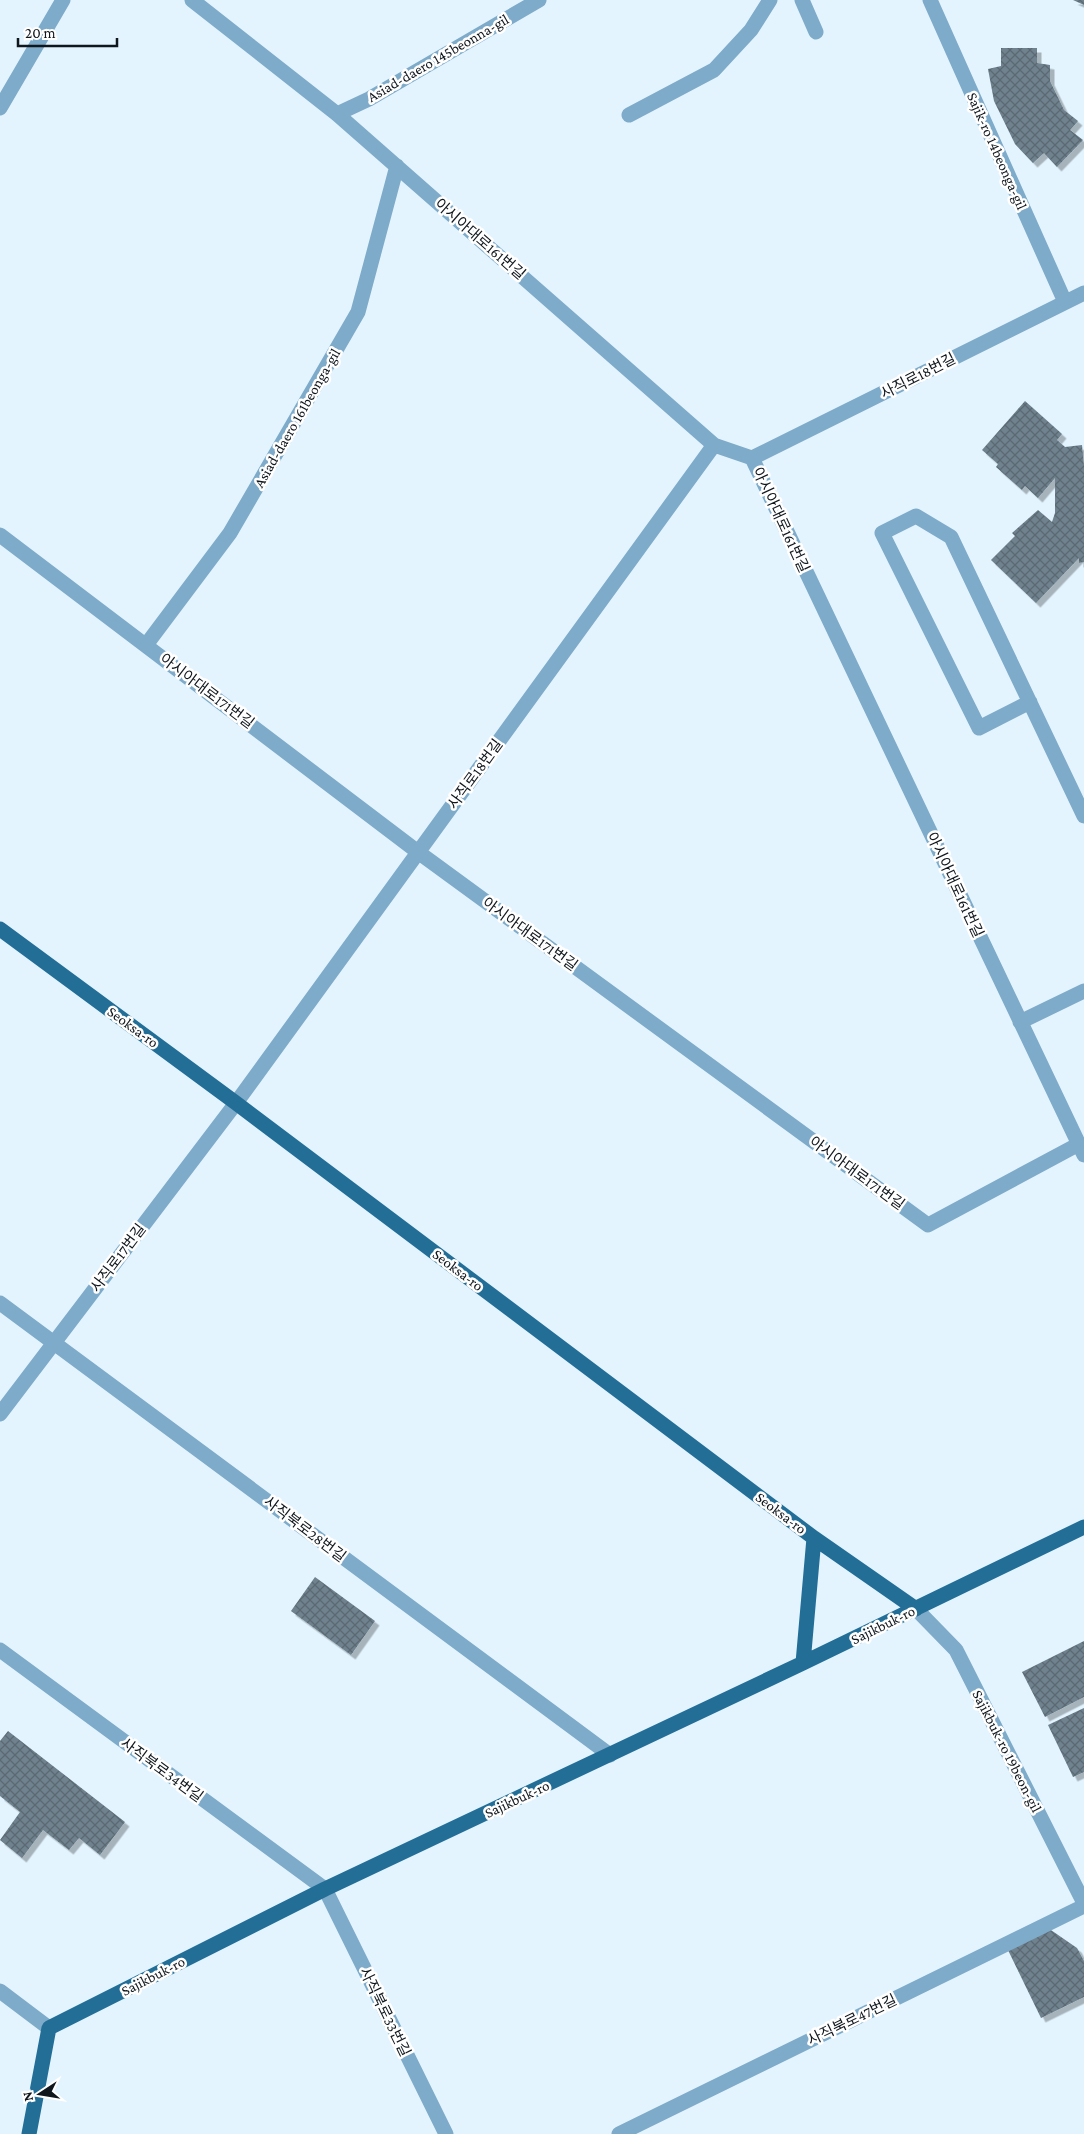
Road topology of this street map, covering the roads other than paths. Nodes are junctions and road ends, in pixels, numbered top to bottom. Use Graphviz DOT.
graph roads {
  1 [pos="63,0"];
  2 [pos="192,0"];
  3 [pos="539,0"];
  4 [pos="770,0"];
  5 [pos="802,0"];
  6 [pos="930,0"];
  7 [pos="816,32"];
  8 [pos="0,108"];
  9 [pos="337,114"];
  10 [pos="629,115"];
  11 [pos="397,166"];
  12 [pos="1084,292"];
  13 [pos="1065,302"];
  14 [pos="714,445"];
  15 [pos="752,458"];
  16 [pos="0,535"];
  17 [pos="146,645"];
  18 [pos="1030,702"];
  19 [pos="1084,816"];
  20 [pos="418,852"];
  21 [pos="0,929"];
  22 [pos="1084,991"];
  23 [pos="1020,1022"];
  24 [pos="236,1103"];
  25 [pos="1081,1149"];
  26 [pos="0,1303"];
  27 [pos="54,1343"];
  28 [pos="0,1414"];
  29 [pos="1084,1527"];
  30 [pos="814,1538"];
  31 [pos="916,1609"];
  32 [pos="0,1650"];
  33 [pos="803,1664"];
  34 [pos="610,1755"];
  35 [pos="324,1889"];
  36 [pos="1084,1904"];
  37 [pos="0,1991"];
  38 [pos="49,2028"];
  39 [pos="29,2134"];
  40 [pos="446,2134"];
  41 [pos="619,2134"];
  1 -- 8 [label="street"];
  2 -- 9 [label="street, 아시아대로161번길"];
  3 -- 9 [label="street, Asiad-daero 145beonna-gil"];
  4 -- 10 [label="street"];
  5 -- 7 [label="street"];
  6 -- 13 [label="street, Sajik-ro 14beonga-gil"];
  9 -- 11 [label="street, 아시아대로161번길"];
  11 -- 14 [label="street, 아시아대로161번길"];
  11 -- 17 [label="street, Asiad-daero 161beonga-gil"];
  12 -- 13 [label="street, 사직로18번길"];
  13 -- 15 [label="street, 사직로18번길"];
  14 -- 15 [label="street, 아시아대로161번길"];
  14 -- 20 [label="street, 사직로18번길"];
  15 -- 23 [label="street, 아시아대로161번길"];
  16 -- 17 [label="street, 아시아대로171번길"];
  17 -- 20 [label="street, 아시아대로171번길"];
  18 -- 18 [label="street"];
  18 -- 19 [label="street"];
  20 -- 24 [label="street, 사직로18번길"];
  20 -- 25 [label="street, 아시아대로171번길"];
  21 -- 24 [label="main road, Seoksa-ro"];
  22 -- 23 [label="street"];
  23 -- 25 [label="street, 아시아대로161번길"];
  24 -- 27 [label="street, 사직로17번길"];
  24 -- 30 [label="main road, Seoksa-ro"];
  26 -- 27 [label="street, 사직북로28번길"];
  27 -- 28 [label="street, 사직로17번길"];
  27 -- 34 [label="street, 사직북로28번길"];
  29 -- 31 [label="main road, Sajikbuk-ro"];
  30 -- 31 [label="main road, Seoksa-ro"];
  30 -- 33 [label="main road"];
  31 -- 33 [label="main road, Sajikbuk-ro"];
  31 -- 36 [label="street, Sajikbuk-ro 19beon-gil"];
  32 -- 35 [label="street, 사직북로34번길"];
  33 -- 34 [label="main road, Sajikbuk-ro"];
  34 -- 35 [label="main road, Sajikbuk-ro"];
  35 -- 38 [label="main road, Sajikbuk-ro"];
  35 -- 40 [label="street, 사직북로33번길"];
  36 -- 41 [label="street, 사직북로47번길"];
  37 -- 38 [label="street"];
  38 -- 39 [label="main road"];
}
